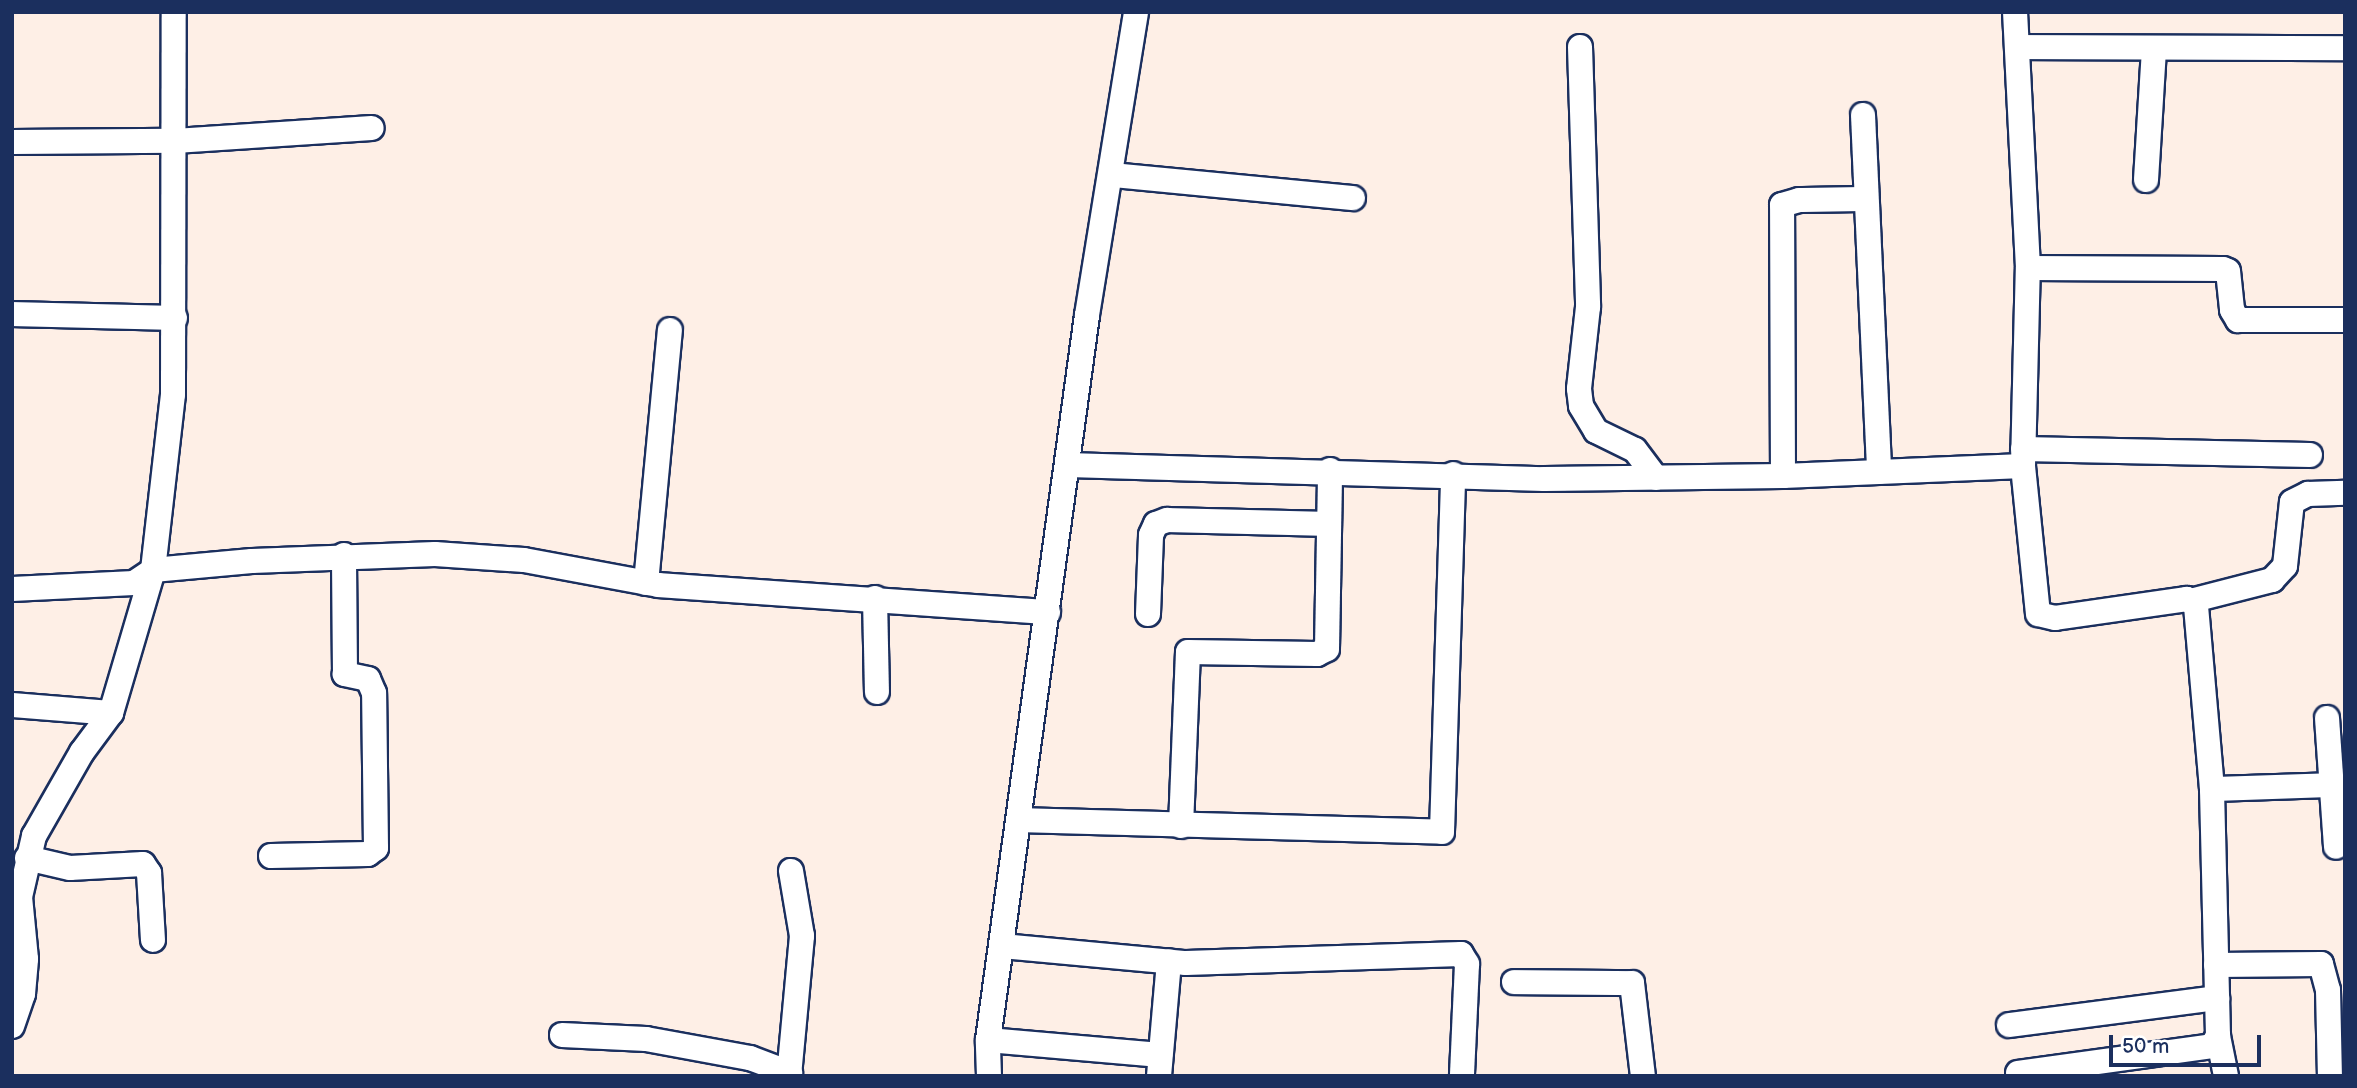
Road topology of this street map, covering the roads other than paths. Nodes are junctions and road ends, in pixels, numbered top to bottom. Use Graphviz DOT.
graph roads {
  1 [pos="174,12"];
  2 [pos="1136,12"];
  3 [pos="2015,12"];
  4 [pos="1580,47"];
  5 [pos="2017,47"];
  6 [pos="2154,48"];
  7 [pos="2345,48"];
  8 [pos="1863,116"];
  9 [pos="372,128"];
  10 [pos="175,141"];
  11 [pos="12,142"];
  12 [pos="1112,175"];
  13 [pos="2146,180"];
  14 [pos="1353,198"];
  15 [pos="1866,199"];
  16 [pos="2028,268"];
  17 [pos="12,314"];
  18 [pos="175,318"];
  19 [pos="2345,320"];
  20 [pos="670,330"];
  21 [pos="2311,455"];
  22 [pos="2023,458"];
  23 [pos="1068,465"];
  24 [pos="1330,470"];
  25 [pos="1879,472"];
  26 [pos="1453,474"];
  27 [pos="1783,476"];
  28 [pos="1656,478"];
  29 [pos="2345,493"];
  30 [pos="1329,524"];
  31 [pos="344,555"];
  32 [pos="153,570"];
  33 [pos="646,583"];
  34 [pos="12,589"];
  35 [pos="875,598"];
  36 [pos="2194,600"];
  37 [pos="1048,612"];
  38 [pos="1148,614"];
  39 [pos="877,692"];
  40 [pos="12,705"];
  41 [pos="111,713"];
  42 [pos="2327,718"];
  43 [pos="2332,785"];
  44 [pos="2211,789"];
  45 [pos="1020,820"];
  46 [pos="1181,826"];
  47 [pos="2336,847"];
  48 [pos="271,856"];
  49 [pos="27,858"];
  50 [pos="791,871"];
  51 [pos="153,940"];
  52 [pos="1002,946"];
  53 [pos="1169,961"];
  54 [pos="2216,965"];
  55 [pos="1514,982"];
  56 [pos="2217,998"];
  57 [pos="2008,1025"];
  58 [pos="12,1026"];
  59 [pos="562,1035"];
  60 [pos="2218,1036"];
  61 [pos="988,1040"];
  62 [pos="1159,1066"];
  63 [pos="2018,1073"];
  64 [pos="789,1074"];
  65 [pos="989,1076"];
  66 [pos="1462,1076"];
  67 [pos="1643,1076"];
  68 [pos="2226,1076"];
  69 [pos="2330,1076"];
  1 -- 10 [label="street"];
  2 -- 12 [label="street"];
  3 -- 5 [label="street"];
  4 -- 28 [label="street"];
  5 -- 6 [label="street"];
  5 -- 16 [label="street"];
  6 -- 7 [label="street"];
  6 -- 13 [label="street"];
  8 -- 15 [label="street"];
  9 -- 10 [label="street"];
  10 -- 11 [label="street"];
  10 -- 18 [label="street"];
  12 -- 14 [label="street"];
  12 -- 23 [label="street"];
  15 -- 25 [label="street"];
  15 -- 27 [label="street"];
  16 -- 19 [label="street"];
  16 -- 22 [label="street"];
  17 -- 18 [label="street"];
  18 -- 32 [label="street"];
  20 -- 33 [label="street"];
  21 -- 22 [label="street"];
  22 -- 25 [label="street"];
  22 -- 36 [label="street"];
  23 -- 24 [label="street"];
  23 -- 37 [label="street"];
  24 -- 26 [label="street"];
  24 -- 30 [label="street"];
  25 -- 27 [label="street"];
  26 -- 28 [label="street"];
  26 -- 46 [label="street"];
  27 -- 28 [label="street"];
  29 -- 36 [label="street"];
  30 -- 38 [label="street"];
  30 -- 46 [label="street"];
  31 -- 32 [label="street"];
  31 -- 33 [label="street"];
  31 -- 48 [label="street"];
  32 -- 34 [label="street"];
  32 -- 41 [label="street"];
  33 -- 35 [label="street"];
  35 -- 37 [label="street"];
  35 -- 39 [label="street"];
  36 -- 44 [label="street"];
  37 -- 45 [label="street"];
  40 -- 41 [label="street"];
  41 -- 49 [label="street"];
  42 -- 43 [label="street"];
  43 -- 44 [label="street"];
  43 -- 47 [label="street"];
  44 -- 54 [label="street"];
  45 -- 46 [label="street"];
  45 -- 52 [label="street"];
  49 -- 51 [label="street"];
  49 -- 58 [label="street"];
  50 -- 64 [label="street"];
  52 -- 53 [label="street"];
  52 -- 61 [label="street"];
  53 -- 62 [label="street"];
  53 -- 66 [label="street"];
  54 -- 56 [label="street"];
  54 -- 69 [label="street"];
  55 -- 67 [label="street"];
  56 -- 57 [label="street"];
  56 -- 60 [label="street"];
  59 -- 64 [label="street"];
  60 -- 63 [label="street"];
  60 -- 68 [label="street"];
  61 -- 62 [label="street"];
  61 -- 65 [label="street"];
}
